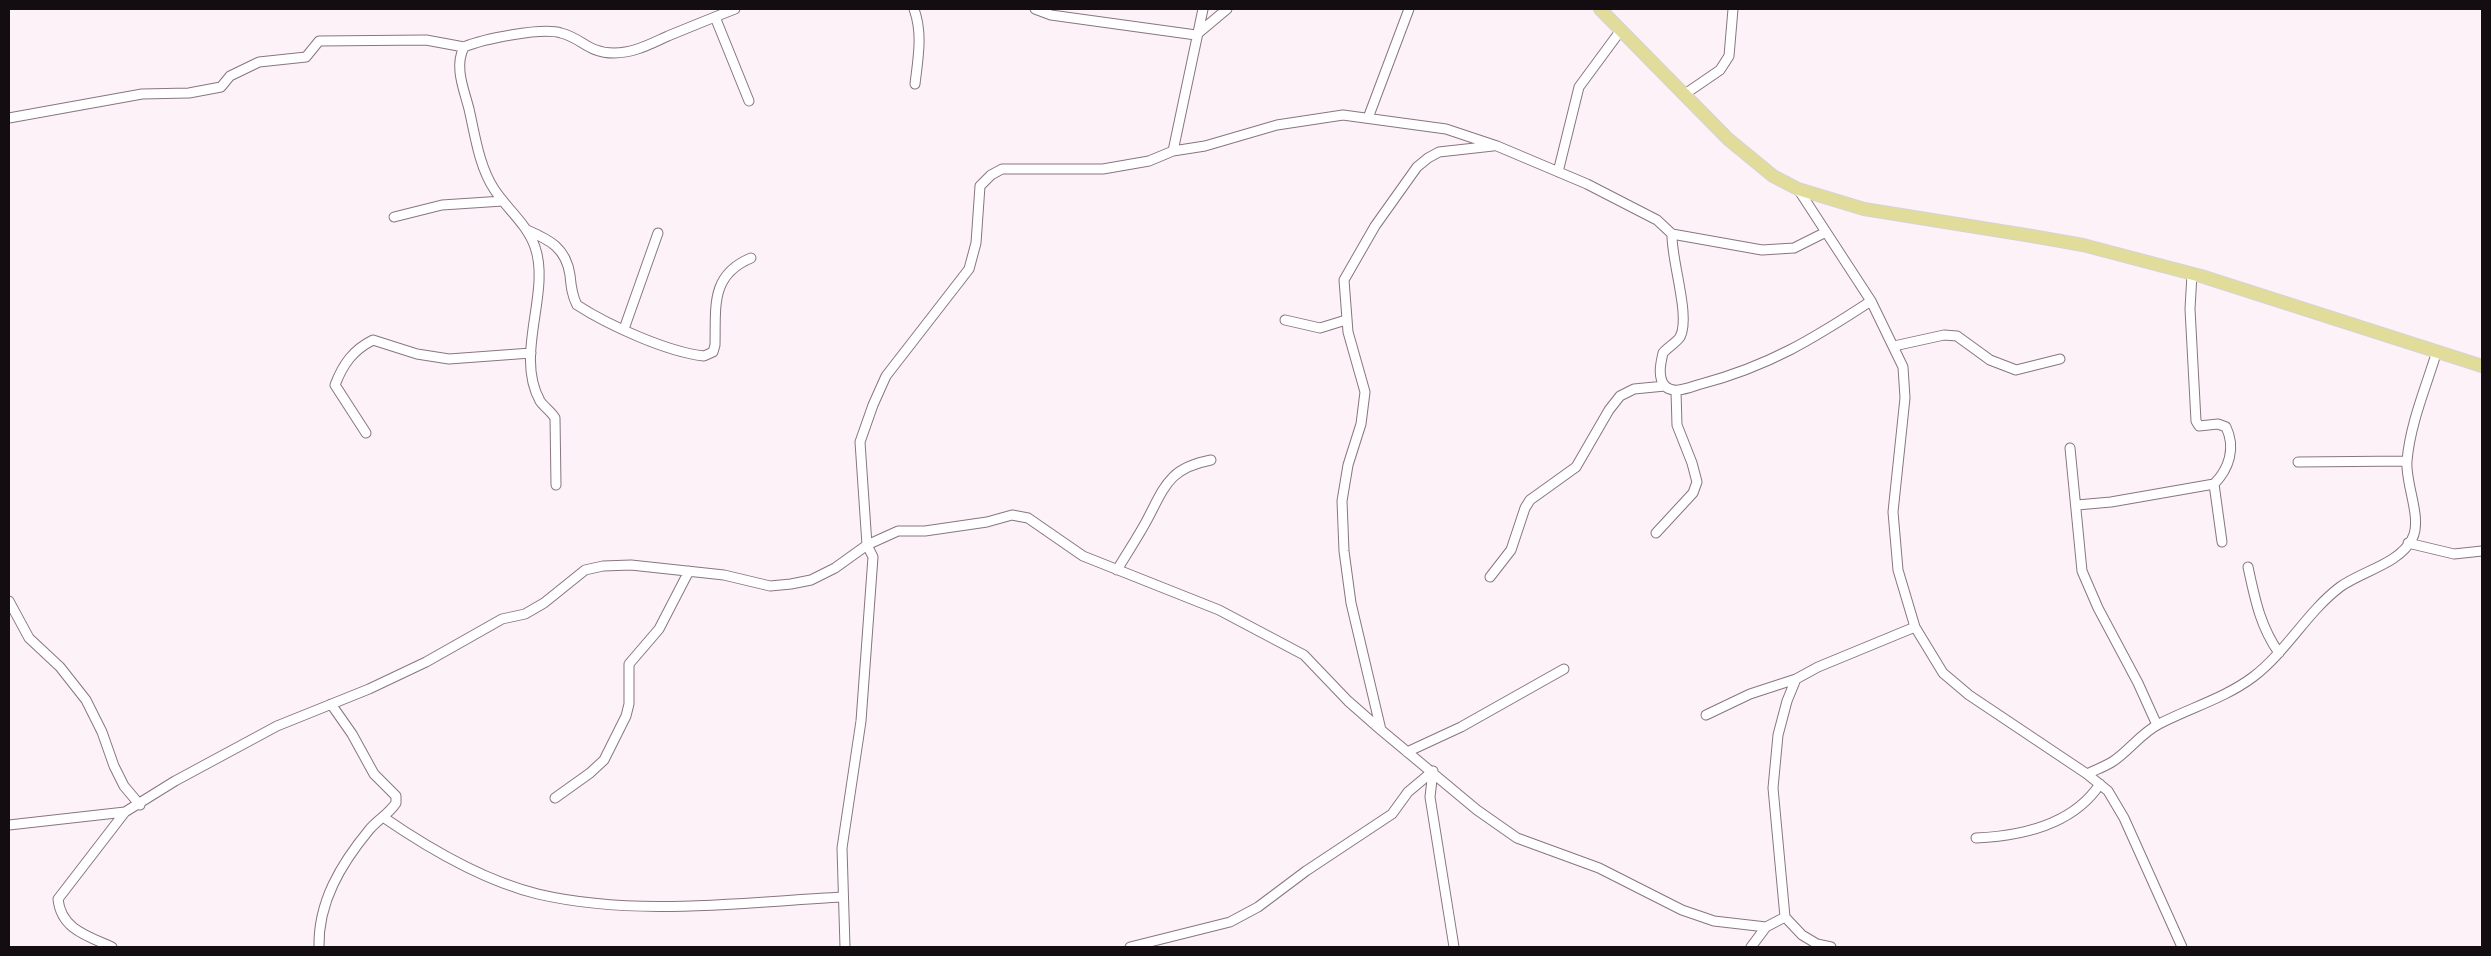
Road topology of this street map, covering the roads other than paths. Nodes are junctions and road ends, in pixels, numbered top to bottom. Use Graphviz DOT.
graph roads {
  1 [pos="735,9"];
  2 [pos="914,9"];
  3 [pos="1035,9"];
  4 [pos="1203,9"];
  5 [pos="1228,9"];
  6 [pos="1409,9"];
  7 [pos="1600,9"];
  8 [pos="1733,9"];
  9 [pos="715,17"];
  10 [pos="1621,30"];
  11 [pos="1196,35"];
  12 [pos="464,47"];
  13 [pos="915,84"];
  14 [pos="1685,94"];
  15 [pos="749,101"];
  16 [pos="9,118"];
  17 [pos="1368,118"];
  18 [pos="1497,146"];
  19 [pos="1173,150"];
  20 [pos="1558,172"];
  21 [pos="1798,189"];
  22 [pos="503,201"];
  23 [pos="394,217"];
  24 [pos="527,230"];
  25 [pos="1826,232"];
  26 [pos="658,233"];
  27 [pos="1672,234"];
  28 [pos="751,258"];
  29 [pos="2192,274"];
  30 [pos="1871,301"];
  31 [pos="1285,320"];
  32 [pos="1346,320"];
  33 [pos="624,329"];
  34 [pos="1894,346"];
  35 [pos="2437,351"];
  36 [pos="530,354"];
  37 [pos="2060,360"];
  38 [pos="2482,366"];
  39 [pos="1665,386"];
  40 [pos="1676,391"];
  41 [pos="366,432"];
  42 [pos="2070,448"];
  43 [pos="1211,460"];
  44 [pos="2407,461"];
  45 [pos="2298,462"];
  46 [pos="556,484"];
  47 [pos="2214,484"];
  48 [pos="2077,505"];
  49 [pos="1656,533"];
  50 [pos="2222,542"];
  51 [pos="2408,544"];
  52 [pos="867,545"];
  53 [pos="2482,551"];
  54 [pos="2248,567"];
  55 [pos="1117,570"];
  56 [pos="689,571"];
  57 [pos="1490,577"];
  58 [pos="9,601"];
  59 [pos="1915,627"];
  60 [pos="2279,652"];
  61 [pos="1564,670"];
  62 [pos="1796,679"];
  63 [pos="331,704"];
  64 [pos="1706,715"];
  65 [pos="2157,725"];
  66 [pos="1381,730"];
  67 [pos="1408,752"];
  68 [pos="1433,771"];
  69 [pos="2088,774"];
  70 [pos="2100,784"];
  71 [pos="555,798"];
  72 [pos="140,805"];
  73 [pos="125,812"];
  74 [pos="382,817"];
  75 [pos="9,825"];
  76 [pos="1976,838"];
  77 [pos="843,897"];
  78 [pos="1785,917"];
  79 [pos="1766,927"];
  80 [pos="112,947"];
  81 [pos="319,947"];
  82 [pos="845,947"];
  83 [pos="1130,947"];
  84 [pos="1454,947"];
  85 [pos="1751,947"];
  86 [pos="1831,947"];
  87 [pos="2182,947"];
  1 -- 9 [label="street"];
  2 -- 13 [label="street"];
  3 -- 11 [label="street"];
  4 -- 11 [label="street"];
  5 -- 11 [label="street"];
  6 -- 17 [label="street"];
  7 -- 10 [label="main road"];
  8 -- 14 [label="street"];
  9 -- 12 [label="street"];
  9 -- 15 [label="street"];
  10 -- 14 [label="main road"];
  10 -- 20 [label="street"];
  11 -- 19 [label="street"];
  12 -- 16 [label="street"];
  12 -- 22 [label="street"];
  14 -- 21 [label="main road"];
  17 -- 18 [label="street"];
  17 -- 19 [label="street"];
  18 -- 20 [label="street"];
  18 -- 32 [label="street"];
  19 -- 52 [label="street"];
  20 -- 27 [label="street"];
  21 -- 25 [label="street"];
  21 -- 29 [label="main road"];
  22 -- 23 [label="street"];
  22 -- 24 [label="street"];
  24 -- 33 [label="street"];
  24 -- 36 [label="street"];
  25 -- 27 [label="street"];
  25 -- 30 [label="street"];
  26 -- 33 [label="street"];
  27 -- 39 [label="street"];
  28 -- 33 [label="street"];
  29 -- 35 [label="main road"];
  29 -- 47 [label="street"];
  30 -- 34 [label="street"];
  30 -- 40 [label="street"];
  31 -- 32 [label="street"];
  32 -- 66 [label="street"];
  34 -- 37 [label="street"];
  34 -- 59 [label="street"];
  35 -- 38 [label="main road"];
  35 -- 44 [label="street"];
  36 -- 41 [label="street"];
  36 -- 46 [label="street"];
  39 -- 40 [label="street"];
  39 -- 57 [label="street"];
  40 -- 49 [label="street"];
  42 -- 48 [label="street"];
  43 -- 55 [label="street"];
  44 -- 45 [label="street"];
  44 -- 51 [label="street"];
  47 -- 48 [label="street"];
  47 -- 50 [label="street"];
  48 -- 65 [label="street"];
  51 -- 53 [label="street"];
  51 -- 60 [label="street"];
  52 -- 55 [label="street"];
  52 -- 56 [label="street"];
  52 -- 77 [label="street"];
  54 -- 60 [label="street"];
  55 -- 66 [label="street"];
  56 -- 63 [label="street"];
  56 -- 71 [label="street"];
  58 -- 72 [label="street"];
  59 -- 62 [label="street"];
  59 -- 69 [label="street"];
  60 -- 65 [label="street"];
  61 -- 67 [label="street"];
  62 -- 64 [label="street"];
  62 -- 78 [label="street"];
  63 -- 72 [label="street"];
  63 -- 74 [label="street"];
  65 -- 69 [label="street"];
  66 -- 67 [label="street"];
  67 -- 68 [label="street"];
  68 -- 79 [label="street"];
  68 -- 83 [label="street"];
  68 -- 84 [label="street"];
  69 -- 70 [label="street"];
  70 -- 76 [label="street"];
  70 -- 87 [label="street"];
  72 -- 73 [label="street"];
  73 -- 75 [label="street"];
  73 -- 80 [label="street"];
  74 -- 77 [label="street"];
  74 -- 81 [label="street"];
  77 -- 82 [label="street"];
  78 -- 79 [label="street"];
  78 -- 86 [label="street"];
  79 -- 85 [label="street"];
}
